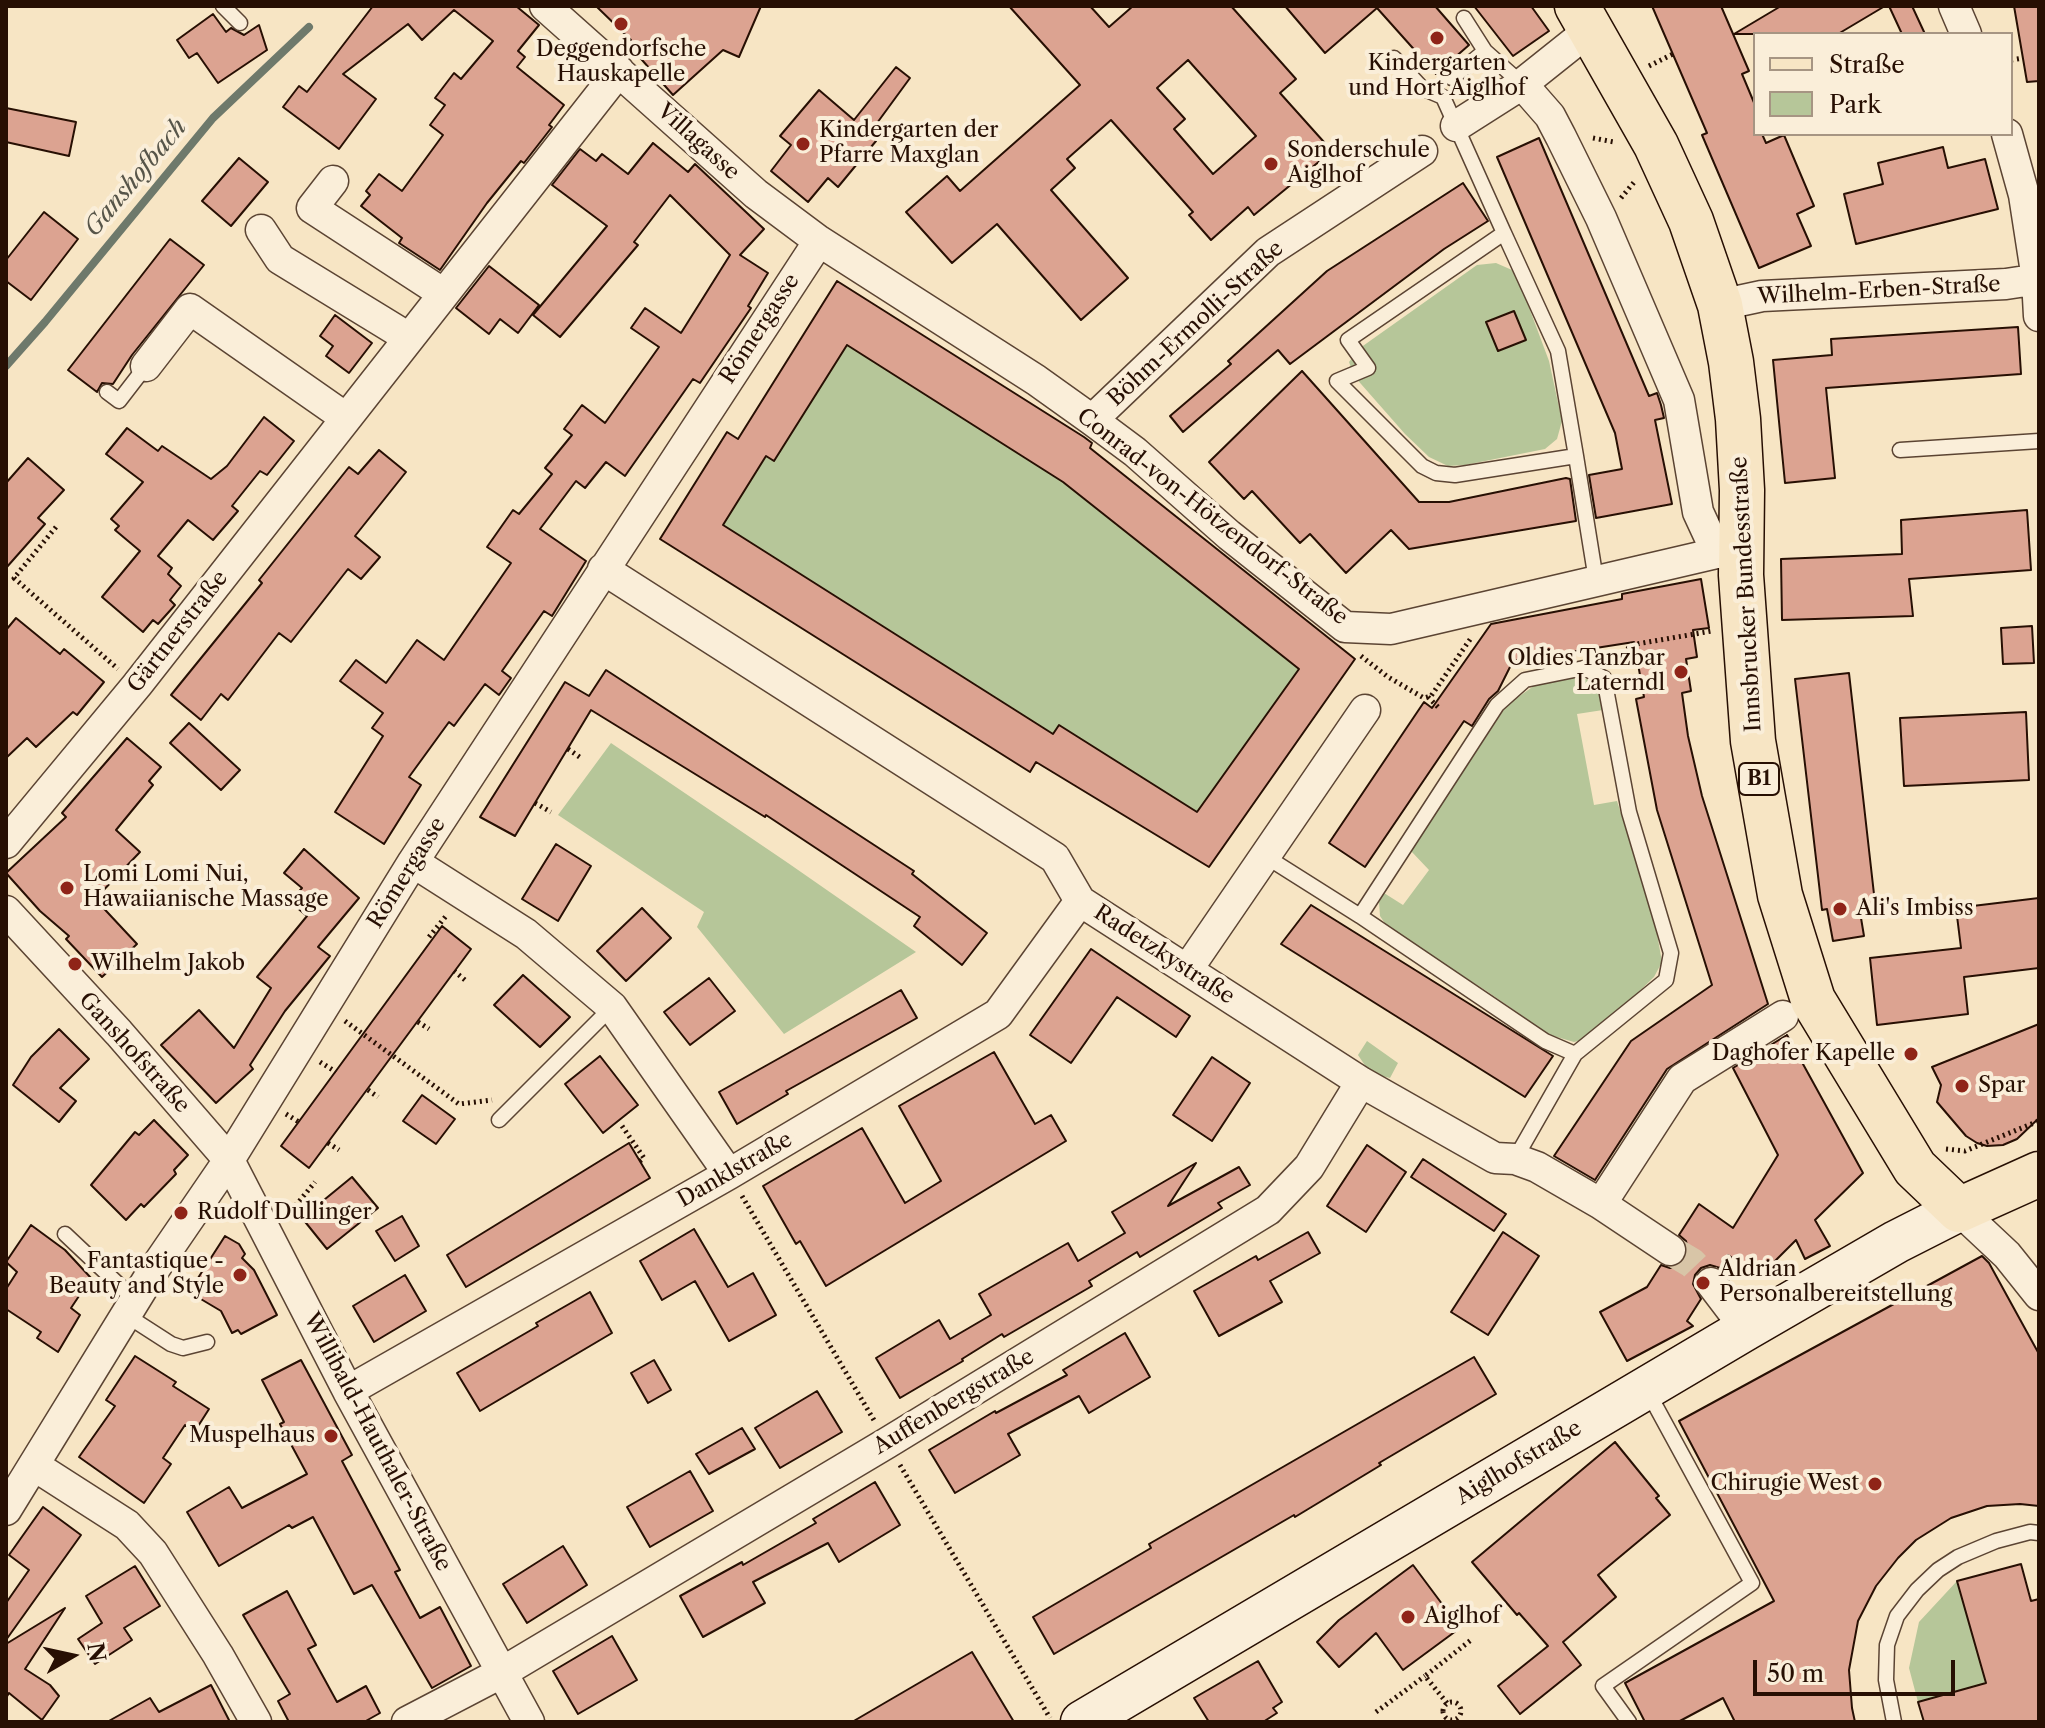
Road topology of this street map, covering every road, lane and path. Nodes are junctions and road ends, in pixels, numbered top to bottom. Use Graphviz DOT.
graph roads {
  1 [pos="223,6"];
  2 [pos="545,6"];
  3 [pos="1954,6"];
  4 [pos="1584,17"];
  5 [pos="1464,18"];
  6 [pos="240,23"];
  7 [pos="1965,32"];
  8 [pos="1485,51"];
  9 [pos="1673,54"];
  10 [pos="1394,58"];
  11 [pos="2023,58"];
  12 [pos="2013,60"];
  13 [pos="1648,66"];
  14 [pos="619,71"];
  15 [pos="1452,78"];
  16 [pos="1522,84"];
  17 [pos="1456,126"];
  18 [pos="2008,136"];
  19 [pos="1422,151"];
  20 [pos="1638,177"];
  21 [pos="333,181"];
  22 [pos="1620,200"];
  23 [pos="261,230"];
  24 [pos="1504,233"];
  25 [pos="819,241"];
  26 [pos="2038,279"];
  27 [pos="444,294"];
  28 [pos="1720,305"];
  29 [pos="2039,316"];
  30 [pos="409,338"];
  31 [pos="146,366"];
  32 [pos="107,392"];
  33 [pos="346,418"];
  34 [pos="1092,420"];
  35 [pos="2039,441"];
  36 [pos="1900,450"];
  37 [pos="1576,456"];
  38 [pos="56,527"];
  39 [pos="1729,553"];
  40 [pos="603,569"];
  41 [pos="1596,580"];
  42 [pos="1481,607"];
  43 [pos="1713,631"];
  44 [pos="1631,645"];
  45 [pos="1388,677"];
  46 [pos="137,685"];
  47 [pos="1428,697"];
  48 [pos="1438,707"];
  49 [pos="1365,710"];
  50 [pos="568,749"];
  51 [pos="581,758"];
  52 [pos="535,803"];
  53 [pos="551,812"];
  54 [pos="6,843"];
  55 [pos="1265,856"];
  56 [pos="413,862"];
  57 [pos="1080,901"];
  58 [pos="6,911"];
  59 [pos="1360,916"];
  60 [pos="1187,970"];
  61 [pos="454,971"];
  62 [pos="465,980"];
  63 [pos="612,1007"];
  64 [pos="1783,1016"];
  65 [pos="341,1018"];
  66 [pos="418,1022"];
  67 [pos="429,1029"];
  68 [pos="1575,1054"];
  69 [pos="1361,1082"];
  70 [pos="368,1090"];
  71 [pos="378,1097"];
  72 [pos="522,1097"];
  73 [pos="499,1120"];
  74 [pos="2039,1121"];
  75 [pos="622,1126"];
  76 [pos="328,1143"];
  77 [pos="1936,1144"];
  78 [pos="339,1150"];
  79 [pos="1515,1159"];
  80 [pos="229,1160"];
  81 [pos="640,1161"];
  82 [pos="729,1174"];
  83 [pos="2039,1174"];
  84 [pos="315,1182"];
  85 [pos="1601,1204"];
  86 [pos="1959,1210"];
  87 [pos="65,1234"];
  88 [pos="269,1238"];
  89 [pos="1670,1250"];
  90 [pos="1711,1283"];
  91 [pos="2039,1295"];
  92 [pos="131,1307"];
  93 [pos="1746,1329"];
  94 [pos="207,1342"];
  95 [pos="1646,1388"];
  96 [pos="348,1391"];
  97 [pos="35,1466"];
  98 [pos="6,1510"];
  99 [pos="2039,1533"];
  100 [pos="1471,1640"];
  101 [pos="501,1673"];
  102 [pos="1425,1676"];
  103 [pos="1447,1703"];
  104 [pos="1376,1712"];
  105 [pos="1459,1720"];
  106 [pos="256,1722"];
  107 [pos="407,1722"];
  108 [pos="529,1722"];
  109 [pos="1082,1722"];
  110 [pos="1629,1722"];
  111 [pos="1894,1722"];
  1 -- 6 [label="lane"];
  2 -- 14 [label="street, Villagasse"];
  3 -- 7 [label="street"];
  4 -- 16 [label="street"];
  4 -- 28 [label="main road, Innsbrucker Bundesstraße / B1"];
  5 -- 8 [label="lane"];
  8 -- 15 [label="lane"];
  8 -- 16 [label="lane"];
  9 -- 13 [label="path"];
  10 -- 17 [label="lane"];
  11 -- 12 [label="path"];
  14 -- 25 [label="street, Villagasse"];
  14 -- 27 [label="street, Gärtnerstraße"];
  16 -- 17 [label="street"];
  16 -- 39 [label="street, Innsbrucker Bundesstraße"];
  17 -- 24 [label="lane"];
  18 -- 26 [label="street"];
  19 -- 34 [label="street, Böhm-Ermolli-Straße"];
  20 -- 22 [label="path"];
  21 -- 27 [label="street"];
  23 -- 30 [label="street"];
  24 -- 37 [label="lane"];
  24 -- 37 [label="lane"];
  25 -- 34 [label="street, Conrad-von-Hötzendorf-Straße"];
  25 -- 40 [label="street, Römergasse"];
  26 -- 28 [label="street, Wilhelm-Erben-Straße"];
  26 -- 29 [label="street"];
  27 -- 30 [label="street, Gärtnerstraße"];
  28 -- 39 [label="main road, Innsbrucker Bundesstraße / B1"];
  30 -- 33 [label="street, Gärtnerstraße"];
  31 -- 32 [label="lane"];
  31 -- 33 [label="street"];
  33 -- 46 [label="street, Gärtnerstraße"];
  34 -- 42 [label="street, Conrad-von-Hötzendorf-Straße"];
  35 -- 36 [label="lane"];
  37 -- 41 [label="lane"];
  38 -- 46 [label="path"];
  39 -- 41 [label="street, Conrad-von-Hötzendorf-Straße"];
  39 -- 86 [label="main road, Innsbrucker Bundesstraße / B1"];
  40 -- 56 [label="street, Römergasse"];
  40 -- 57 [label="street, Radetzkystraße"];
  41 -- 42 [label="street, Conrad-von-Hötzendorf-Straße"];
  42 -- 47 [label="path"];
  43 -- 44 [label="path"];
  45 -- 47 [label="path"];
  46 -- 54 [label="street, Gärtnerstraße"];
  47 -- 48 [label="path"];
  49 -- 55 [label="street"];
  50 -- 51 [label="path"];
  52 -- 53 [label="path"];
  55 -- 59 [label="lane"];
  55 -- 60 [label="street"];
  56 -- 63 [label="street"];
  56 -- 80 [label="street, Römergasse"];
  57 -- 60 [label="street, Radetzkystraße"];
  57 -- 82 [label="street, Danklstraße"];
  58 -- 80 [label="street, Ganshofstraße"];
  59 -- 68 [label="lane"];
  59 -- 68 [label="lane"];
  60 -- 69 [label="street, Radetzkystraße"];
  61 -- 62 [label="path"];
  63 -- 72 [label="lane"];
  63 -- 82 [label="street"];
  64 -- 85 [label="street"];
  65 -- 72 [label="path"];
  66 -- 67 [label="path"];
  68 -- 79 [label="lane"];
  69 -- 79 [label="street, Radetzkystraße"];
  69 -- 101 [label="street, Auffenbergstraße"];
  70 -- 71 [label="path"];
  72 -- 73 [label="lane"];
  74 -- 77 [label="path"];
  75 -- 81 [label="path"];
  76 -- 78 [label="path"];
  79 -- 85 [label="street, Radetzkystraße"];
  80 -- 88 [label="street, Willibald-Hauthaler-Straße"];
  80 -- 92 [label="street, Römergasse"];
  82 -- 96 [label="street, Danklstraße"];
  83 -- 86 [label="main road"];
  84 -- 88 [label="path"];
  85 -- 89 [label="street, Radetzkystraße"];
  86 -- 91 [label="street"];
  86 -- 93 [label="street, Aiglhofstraße"];
  87 -- 92 [label="lane"];
  88 -- 96 [label="street, Willibald-Hauthaler-Straße"];
  90 -- 93 [label="street"];
  92 -- 94 [label="lane"];
  92 -- 97 [label="street, Römergasse"];
  93 -- 95 [label="street, Aiglhofstraße"];
  95 -- 109 [label="street, Aiglhofstraße"];
  95 -- 110 [label="lane"];
  96 -- 101 [label="street, Willibald-Hauthaler-Straße"];
  97 -- 98 [label="street, Römergasse"];
  97 -- 106 [label="street"];
  99 -- 111 [label="lane"];
  100 -- 102 [label="path"];
  101 -- 107 [label="street, Auffenbergstraße"];
  101 -- 108 [label="street, Willibald-Hauthaler-Straße"];
  102 -- 103 [label="path"];
  102 -- 104 [label="path"];
  103 -- 105 [label="path"];
  103 -- 105 [label="path"];
}
